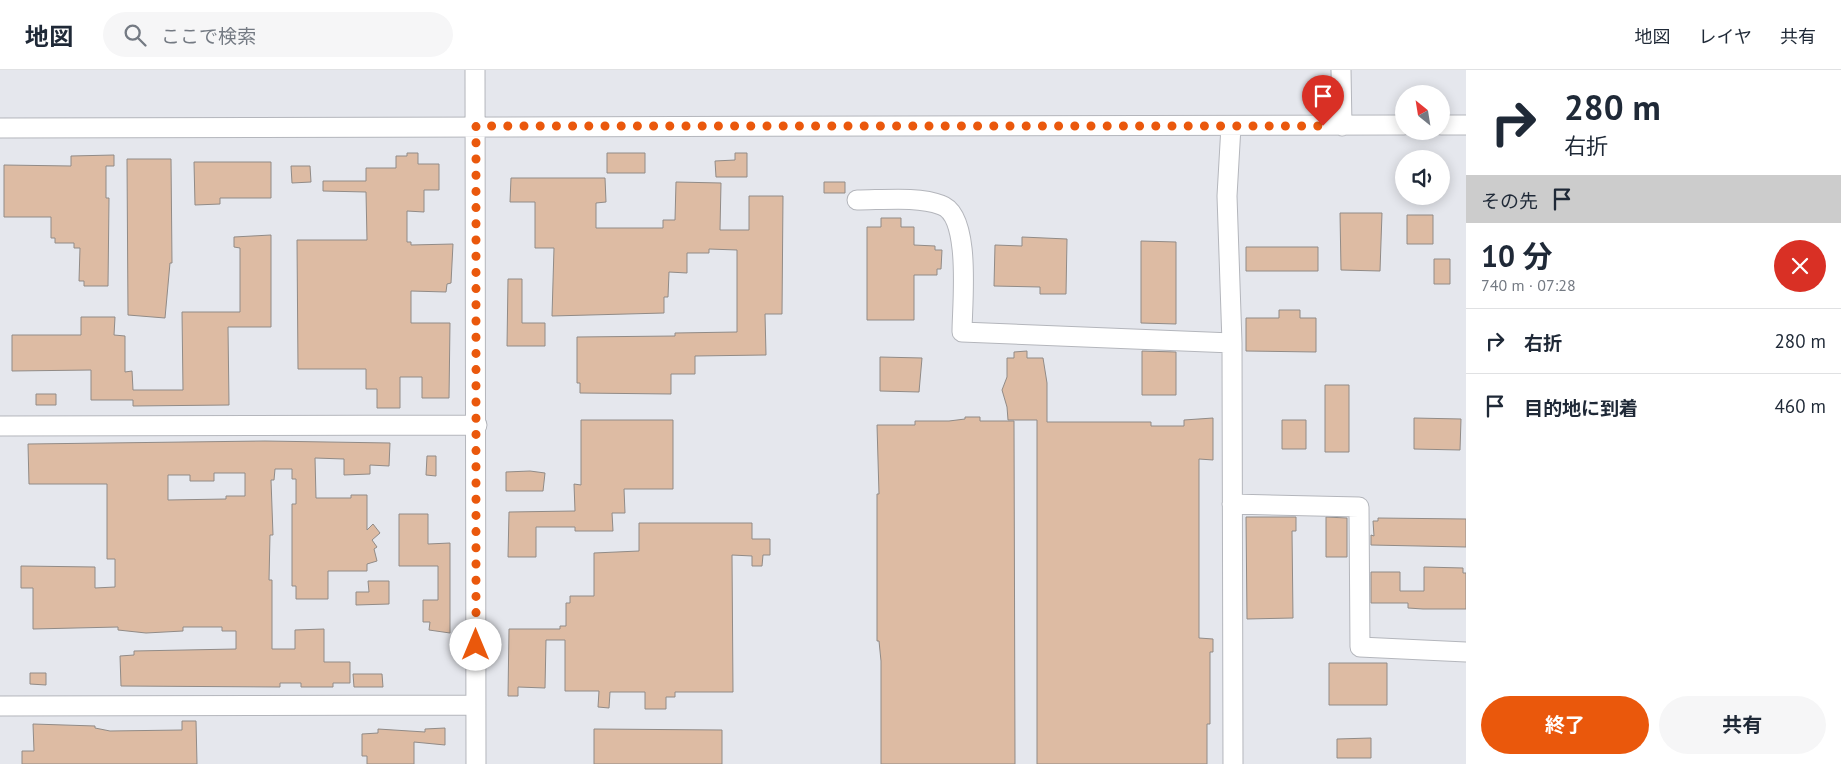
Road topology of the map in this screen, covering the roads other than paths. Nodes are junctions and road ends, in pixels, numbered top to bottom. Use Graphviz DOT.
graph roads {
  1 [pos="476,70"];
  2 [pos="1341,70"];
  3 [pos="476,126"];
  4 [pos="1231,126"];
  5 [pos="1342,126"];
  6 [pos="1395,126"];
  7 [pos="1450,126"];
  8 [pos="1466,126"];
  9 [pos="0,128"];
  10 [pos="857,200"];
  11 [pos="1232,343"];
  12 [pos="477,425"];
  13 [pos="0,426"];
  14 [pos="1232,504"];
  15 [pos="1466,652"];
  16 [pos="476,705"];
  17 [pos="0,706"];
  18 [pos="476,764"];
  19 [pos="1233,764"];
  1 -- 3 [label="street"];
  2 -- 5 [label="street"];
  3 -- 4 [label="street"];
  3 -- 9 [label="street"];
  3 -- 12 [label="street"];
  4 -- 5 [label="street"];
  4 -- 11 [label="street"];
  5 -- 6 [label="street"];
  7 -- 8 [label="street"];
  10 -- 11 [label="street"];
  11 -- 14 [label="street"];
  12 -- 13 [label="street"];
  12 -- 16 [label="street"];
  14 -- 15 [label="street"];
  14 -- 19 [label="street"];
  16 -- 17 [label="street"];
  16 -- 18 [label="street"];
}
